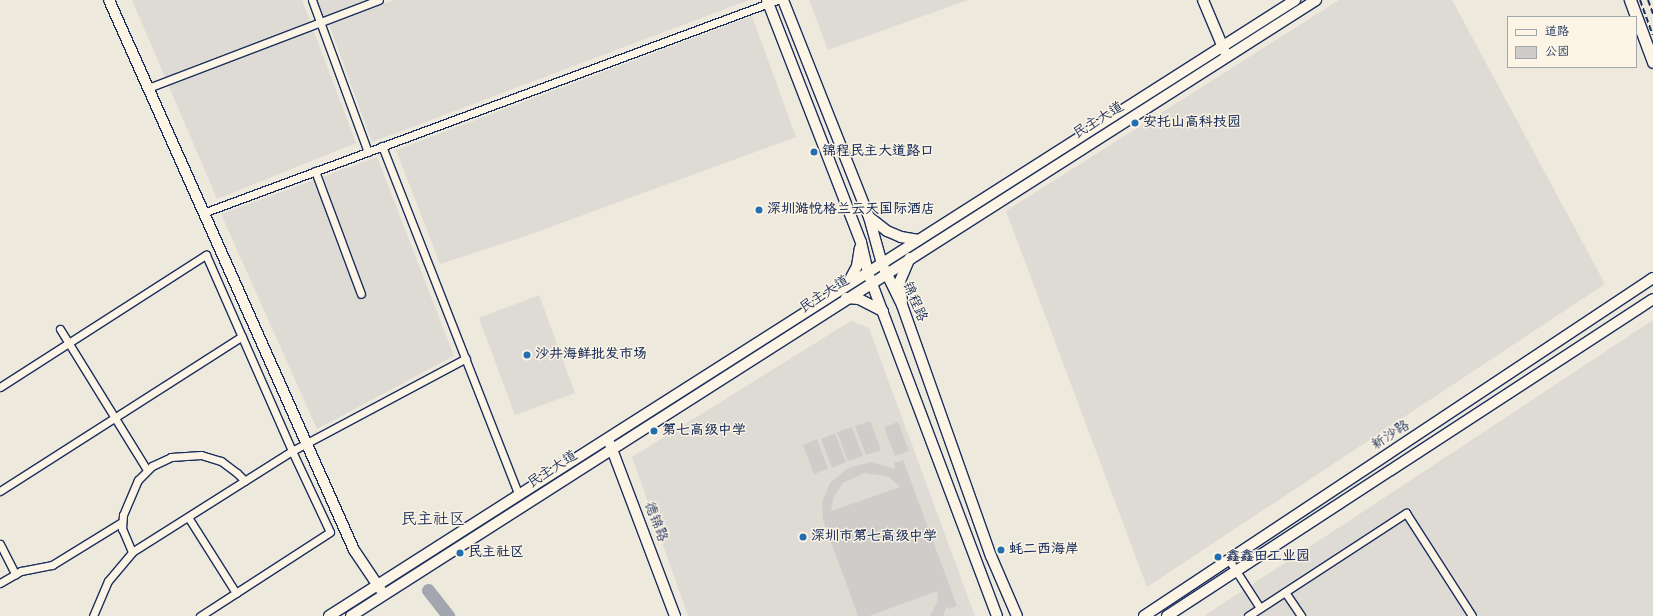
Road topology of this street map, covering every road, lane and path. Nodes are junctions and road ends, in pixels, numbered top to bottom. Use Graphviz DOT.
graph roads {
  1 [pos="109,0"];
  2 [pos="312,0"];
  3 [pos="379,0"];
  4 [pos="784,0"];
  5 [pos="1204,0"];
  6 [pos="1295,0"];
  7 [pos="1316,0"];
  8 [pos="1630,0"];
  9 [pos="771,1"];
  10 [pos="1636,16"];
  11 [pos="1637,19"];
  12 [pos="320,22"];
  13 [pos="1222,46"];
  14 [pos="1227,56"];
  15 [pos="1653,62"];
  16 [pos="148,88"];
  17 [pos="382,146"];
  18 [pos="368,152"];
  19 [pos="315,171"];
  20 [pos="203,213"];
  21 [pos="869,217"];
  22 [pos="920,240"];
  23 [pos="861,242"];
  24 [pos="911,257"];
  25 [pos="884,269"];
  26 [pos="870,278"];
  27 [pos="1653,278"];
  28 [pos="846,286"];
  29 [pos="361,294"];
  30 [pos="846,298"];
  31 [pos="1653,299"];
  32 [pos="902,305"];
  33 [pos="882,311"];
  34 [pos="60,329"];
  35 [pos="242,336"];
  36 [pos="68,342"];
  37 [pos="466,358"];
  38 [pos="0,387"];
  39 [pos="114,417"];
  40 [pos="608,439"];
  41 [pos="307,443"];
  42 [pos="612,449"];
  43 [pos="292,451"];
  44 [pos="147,470"];
  45 [pos="245,481"];
  46 [pos="0,491"];
  47 [pos="519,495"];
  48 [pos="188,517"];
  49 [pos="122,522"];
  50 [pos="0,544"];
  51 [pos="132,552"];
  52 [pos="1229,560"];
  53 [pos="1236,571"];
  54 [pos="15,574"];
  55 [pos="0,583"];
  56 [pos="378,585"];
  57 [pos="1285,592"];
  58 [pos="236,593"];
  59 [pos="384,595"];
  60 [pos="1260,608"];
  61 [pos="1470,615"];
  62 [pos="93,616"];
  63 [pos="200,616"];
  64 [pos="330,616"];
  65 [pos="351,616"];
  66 [pos="675,616"];
  67 [pos="997,616"];
  68 [pos="1017,616"];
  69 [pos="1144,616"];
  70 [pos="1167,616"];
  71 [pos="1248,616"];
  72 [pos="1301,616"];
  1 -- 16 [label="main road"];
  2 -- 12 [label="street"];
  3 -- 12 [label="street"];
  4 -- 21 [label="main road, 锦程路"];
  5 -- 13 [label="main road"];
  6 -- 13 [label="main road, 民主大道"];
  7 -- 14 [label="main road, 民主大道"];
  8 -- 10 [label="main road"];
  9 -- 17 [label="street"];
  9 -- 23 [label="main road"];
  11 -- 15 [label="main road"];
  12 -- 16 [label="street"];
  12 -- 18 [label="street"];
  13 -- 14 [label="main road"];
  13 -- 22 [label="main road, 民主大道"];
  14 -- 24 [label="main road, 民主大道"];
  16 -- 20 [label="main road"];
  17 -- 18 [label="street"];
  17 -- 37 [label="street"];
  18 -- 19 [label="street"];
  19 -- 20 [label="street"];
  19 -- 29 [label="street"];
  20 -- 41 [label="main road"];
  21 -- 22 [label="main road"];
  21 -- 25 [label="main road, 锦程路"];
  22 -- 25 [label="main road, 民主大道"];
  23 -- 26 [label="main road"];
  23 -- 28 [label="main road"];
  24 -- 25 [label="main road, 民主大道"];
  24 -- 32 [label="main road"];
  25 -- 26 [label="main road, 民主大道"];
  25 -- 32 [label="main road, 锦程路"];
  26 -- 28 [label="main road, 民主大道"];
  26 -- 30 [label="main road, 民主大道"];
  26 -- 33 [label="main road"];
  27 -- 52 [label="main road, 新沙路"];
  28 -- 40 [label="main road, 民主大道"];
  30 -- 33 [label="main road"];
  30 -- 42 [label="main road, 民主大道"];
  31 -- 53 [label="main road, 新沙路"];
  32 -- 68 [label="main road, 锦程路"];
  33 -- 67 [label="main road"];
  34 -- 36 [label="street"];
  35 -- 36 [label="street"];
  35 -- 39 [label="street"];
  35 -- 43 [label="street"];
  36 -- 38 [label="street"];
  36 -- 39 [label="street"];
  37 -- 41 [label="street"];
  37 -- 47 [label="street"];
  39 -- 44 [label="street"];
  39 -- 46 [label="street"];
  40 -- 42 [label="main road, 德锦路"];
  40 -- 47 [label="main road, 民主大道"];
  41 -- 43 [label="street"];
  41 -- 56 [label="main road"];
  42 -- 59 [label="main road, 民主大道"];
  42 -- 66 [label="main road, 德锦路"];
  43 -- 45 [label="street"];
  43 -- 58 [label="street"];
  44 -- 45 [label="street"];
  44 -- 49 [label="street"];
  45 -- 48 [label="street"];
  47 -- 56 [label="main road, 民主大道"];
  48 -- 51 [label="street"];
  48 -- 58 [label="street"];
  49 -- 51 [label="street"];
  49 -- 54 [label="street"];
  50 -- 54 [label="street"];
  51 -- 62 [label="street"];
  52 -- 53 [label="street"];
  52 -- 69 [label="main road, 新沙路"];
  53 -- 60 [label="street"];
  53 -- 70 [label="main road, 新沙路"];
  54 -- 55 [label="street"];
  56 -- 59 [label="main road"];
  56 -- 64 [label="main road, 民主大道"];
  57 -- 60 [label="street"];
  57 -- 61 [label="street"];
  57 -- 72 [label="street"];
  58 -- 63 [label="street"];
  59 -- 65 [label="main road, 民主大道"];
  60 -- 71 [label="street"];
}
